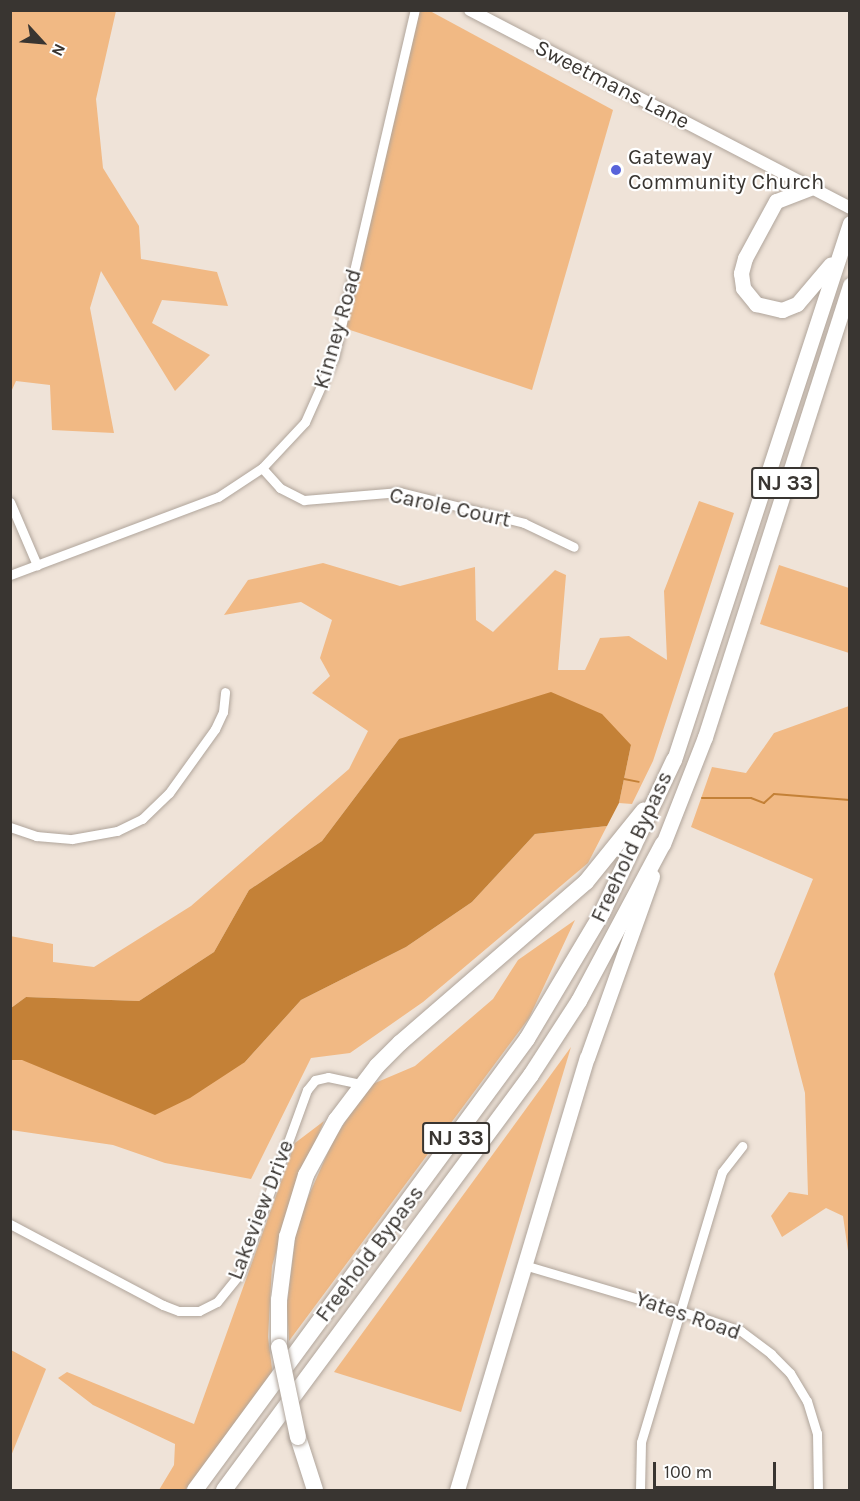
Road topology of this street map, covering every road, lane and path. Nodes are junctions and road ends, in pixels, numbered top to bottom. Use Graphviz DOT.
graph roads {
  1 [pos="416,10"];
  2 [pos="470,10"];
  3 [pos="810,188"];
  4 [pos="849,208"];
  5 [pos="849,223"];
  6 [pos="838,255"];
  7 [pos="849,285"];
  8 [pos="262,468"];
  9 [pos="10,502"];
  10 [pos="574,547"];
  11 [pos="37,565"];
  12 [pos="10,575"];
  13 [pos="225,692"];
  14 [pos="674,760"];
  15 [pos="10,827"];
  16 [pos="663,844"];
  17 [pos="362,1084"];
  18 [pos="742,1146"];
  19 [pos="10,1224"];
  20 [pos="524,1265"];
  21 [pos="681,1311"];
  22 [pos="460,1490"];
  23 [pos="195,1491"];
  24 [pos="224,1491"];
  25 [pos="315,1491"];
  26 [pos="640,1491"];
  27 [pos="818,1491"];
  1 -- 8 [label="street, Kinney Road"];
  2 -- 3 [label="street, Sweetmans Lane"];
  3 -- 4 [label="street, Sweetmans Lane"];
  3 -- 6 [label="main road"];
  5 -- 6 [label="main road, NJ 33"];
  6 -- 14 [label="main road, NJ 33"];
  7 -- 16 [label="main road, NJ 33"];
  8 -- 10 [label="street, Carole Court"];
  8 -- 11 [label="street, Kinney Road"];
  9 -- 11 [label="street"];
  11 -- 12 [label="street, Kinney Road"];
  13 -- 15 [label="street"];
  14 -- 17 [label="highway"];
  14 -- 23 [label="highway, Freehold Bypass / NJ 33"];
  16 -- 20 [label="main road"];
  16 -- 24 [label="highway, Freehold Bypass / NJ 33"];
  17 -- 19 [label="street, Lakeview Drive"];
  17 -- 25 [label="highway, bridge"];
  18 -- 21 [label="street"];
  20 -- 21 [label="street, Yates Road"];
  20 -- 22 [label="main road"];
  21 -- 26 [label="street"];
  21 -- 27 [label="street, Yates Road"];
}
